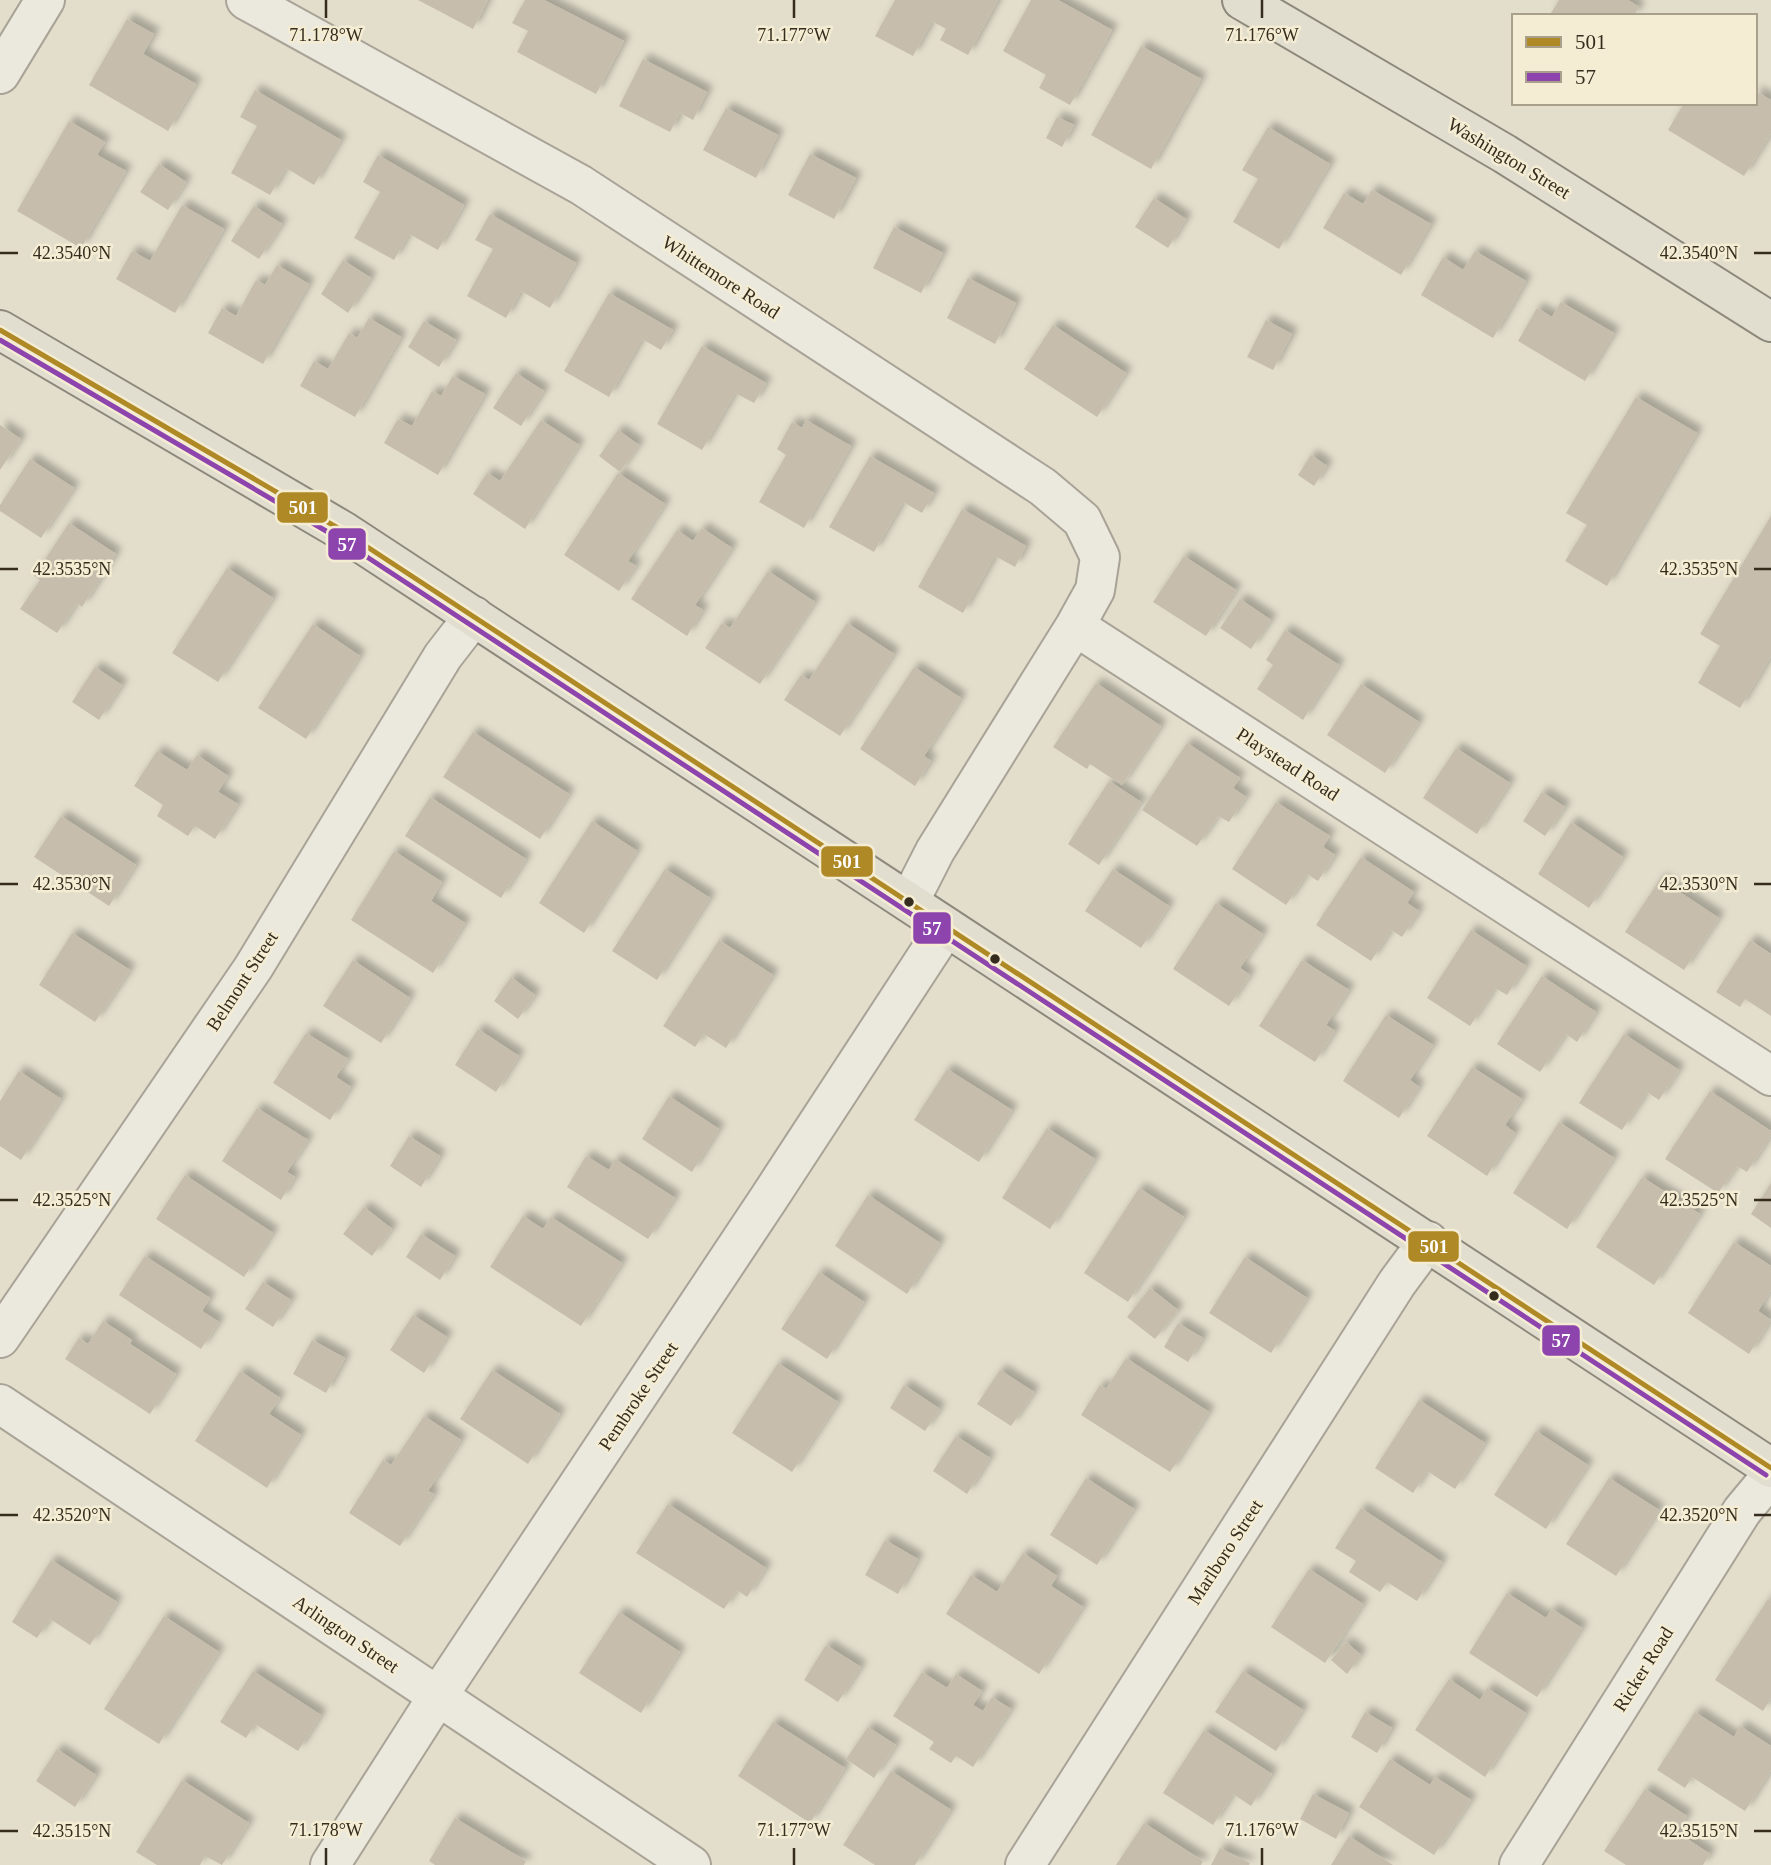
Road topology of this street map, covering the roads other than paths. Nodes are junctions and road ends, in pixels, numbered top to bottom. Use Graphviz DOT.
graph roads {
  1 [pos="45,0"];
  2 [pos="246,0"];
  3 [pos="1242,0"];
  4 [pos="0,74"];
  5 [pos="1771,322"];
  6 [pos="0,330"];
  7 [pos="474,616"];
  8 [pos="1076,626"];
  9 [pos="909,902"];
  10 [pos="946,927"];
  11 [pos="1771,1076"];
  12 [pos="1428,1241"];
  13 [pos="0,1338"];
  14 [pos="0,1404"];
  15 [pos="1771,1468"];
  16 [pos="1771,1476"];
  17 [pos="438,1696"];
  18 [pos="330,1865"];
  19 [pos="691,1865"];
  20 [pos="1025,1865"];
  21 [pos="1519,1865"];
  1 -- 4 [label="street"];
  2 -- 8 [label="street, Whittemore Road"];
  3 -- 5 [label="main road, Washington Street"];
  6 -- 7 [label="main road"];
  7 -- 9 [label="main road"];
  7 -- 13 [label="street, Belmont Street"];
  8 -- 9 [label="street"];
  8 -- 11 [label="street, Playstead Road"];
  9 -- 10 [label="main road"];
  10 -- 12 [label="main road"];
  10 -- 17 [label="street, Pembroke Street"];
  12 -- 15 [label="main road"];
  12 -- 20 [label="street, Marlboro Street"];
  14 -- 17 [label="street, Arlington Street"];
  16 -- 21 [label="street, Ricker Road"];
  17 -- 18 [label="street, Pembroke Street"];
  17 -- 19 [label="street, Arlington Street"];
}
